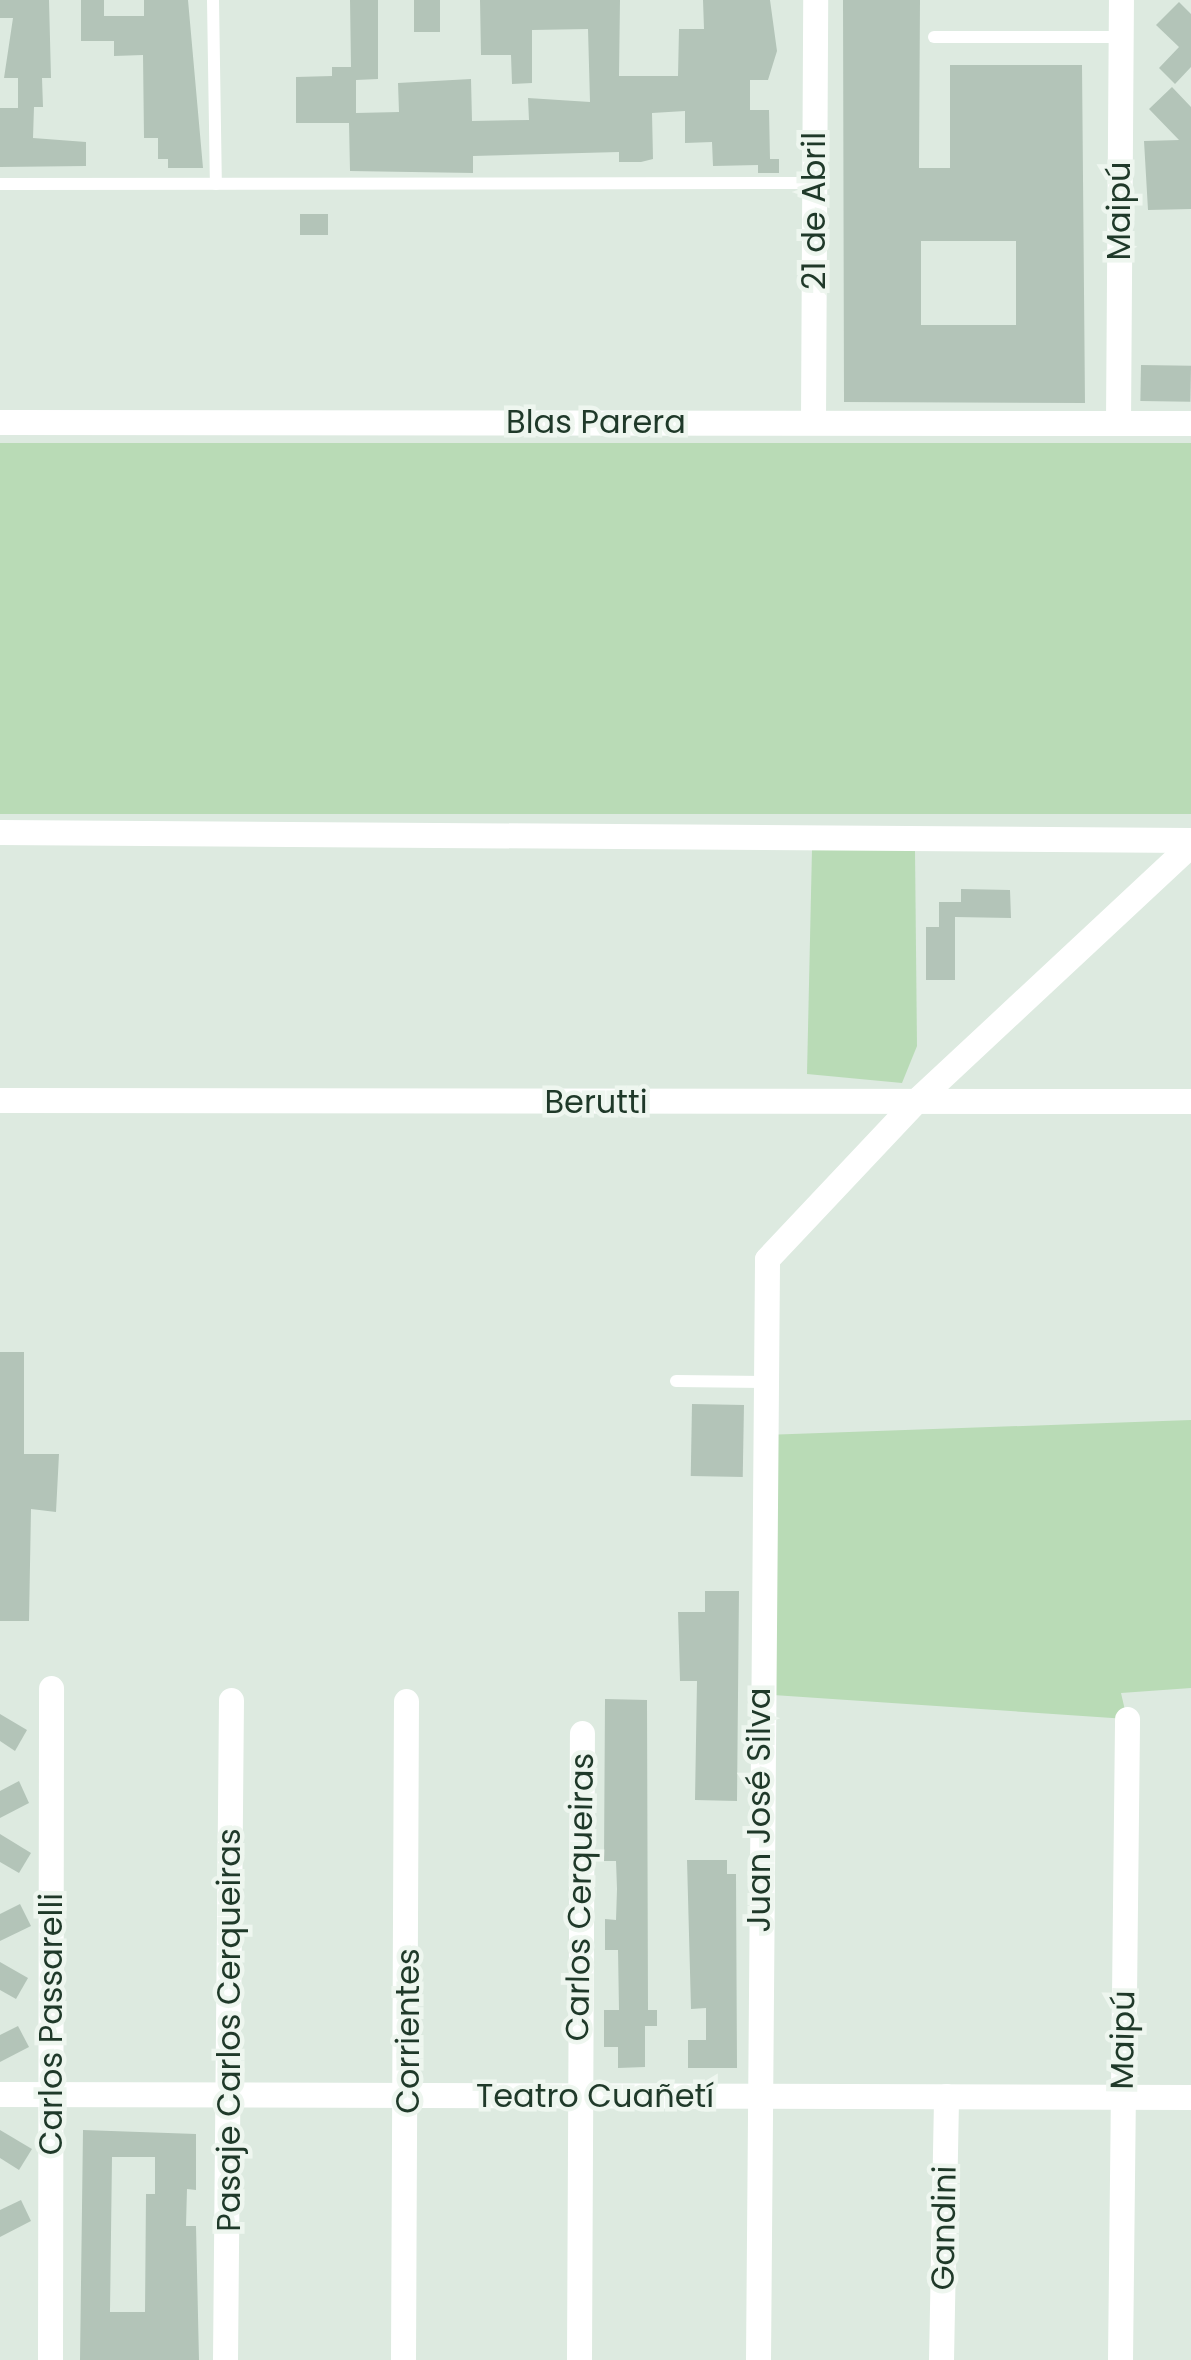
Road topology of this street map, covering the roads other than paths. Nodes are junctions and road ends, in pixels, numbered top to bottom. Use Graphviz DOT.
graph roads {
  1 [pos="213,0"];
  2 [pos="815,0"];
  3 [pos="1120,0"];
  4 [pos="934,36"];
  5 [pos="1120,37"];
  6 [pos="814,182"];
  7 [pos="0,184"];
  8 [pos="216,184"];
  9 [pos="0,422"];
  10 [pos="813,422"];
  11 [pos="1118,422"];
  12 [pos="1191,422"];
  13 [pos="0,832"];
  14 [pos="1191,842"];
  15 [pos="918,1099"];
  16 [pos="0,1100"];
  17 [pos="1191,1101"];
  18 [pos="676,1382"];
  19 [pos="765,1382"];
  20 [pos="51,1688"];
  21 [pos="231,1700"];
  22 [pos="406,1702"];
  23 [pos="1127,1719"];
  24 [pos="582,1733"];
  25 [pos="0,2094"];
  26 [pos="52,2094"];
  27 [pos="229,2094"];
  28 [pos="409,2095"];
  29 [pos="578,2096"];
  30 [pos="758,2096"];
  31 [pos="946,2096"];
  32 [pos="1123,2096"];
  33 [pos="1191,2096"];
  34 [pos="50,2360"];
  35 [pos="225,2360"];
  36 [pos="403,2360"];
  37 [pos="579,2360"];
  38 [pos="758,2360"];
  39 [pos="941,2360"];
  40 [pos="1120,2360"];
  1 -- 8 [label="lane"];
  2 -- 6 [label="street, 21 de Abril"];
  3 -- 5 [label="street, Maipú"];
  4 -- 5 [label="lane"];
  5 -- 11 [label="street, Maipú"];
  6 -- 8 [label="lane"];
  6 -- 10 [label="street, 21 de Abril"];
  7 -- 8 [label="lane"];
  9 -- 10 [label="street, Blas Parera"];
  10 -- 11 [label="street, Blas Parera"];
  11 -- 12 [label="street, Blas Parera"];
  13 -- 14 [label="street"];
  14 -- 15 [label="street"];
  15 -- 16 [label="street, Berutti"];
  15 -- 17 [label="street, Berutti"];
  15 -- 19 [label="street, Juan José Silva"];
  18 -- 19 [label="lane"];
  19 -- 30 [label="street, Juan José Silva"];
  20 -- 26 [label="street, Carlos Passarelli"];
  21 -- 27 [label="street, Pasaje Carlos Cerqueiras"];
  22 -- 28 [label="street, Corrientes"];
  23 -- 32 [label="street, Maipú"];
  24 -- 29 [label="street, Carlos Cerqueiras"];
  25 -- 26 [label="street, Teatro Cuañetí"];
  26 -- 27 [label="street, Teatro Cuañetí"];
  26 -- 34 [label="street, Carlos Passarelli"];
  27 -- 28 [label="street, Teatro Cuañetí"];
  27 -- 35 [label="street, Pasaje Carlos Cerqueiras"];
  28 -- 29 [label="street, Teatro Cuañetí"];
  28 -- 36 [label="street, Corrientes"];
  29 -- 30 [label="street, Teatro Cuañetí"];
  29 -- 37 [label="street, Carlos Cerqueiras"];
  30 -- 31 [label="street, Teatro Cuañetí"];
  30 -- 38 [label="street, Juan José Silva"];
  31 -- 32 [label="street, Teatro Cuañetí"];
  31 -- 39 [label="street, Gandini"];
  32 -- 33 [label="street, Teatro Cuañetí"];
  32 -- 40 [label="street, Maipú"];
}
